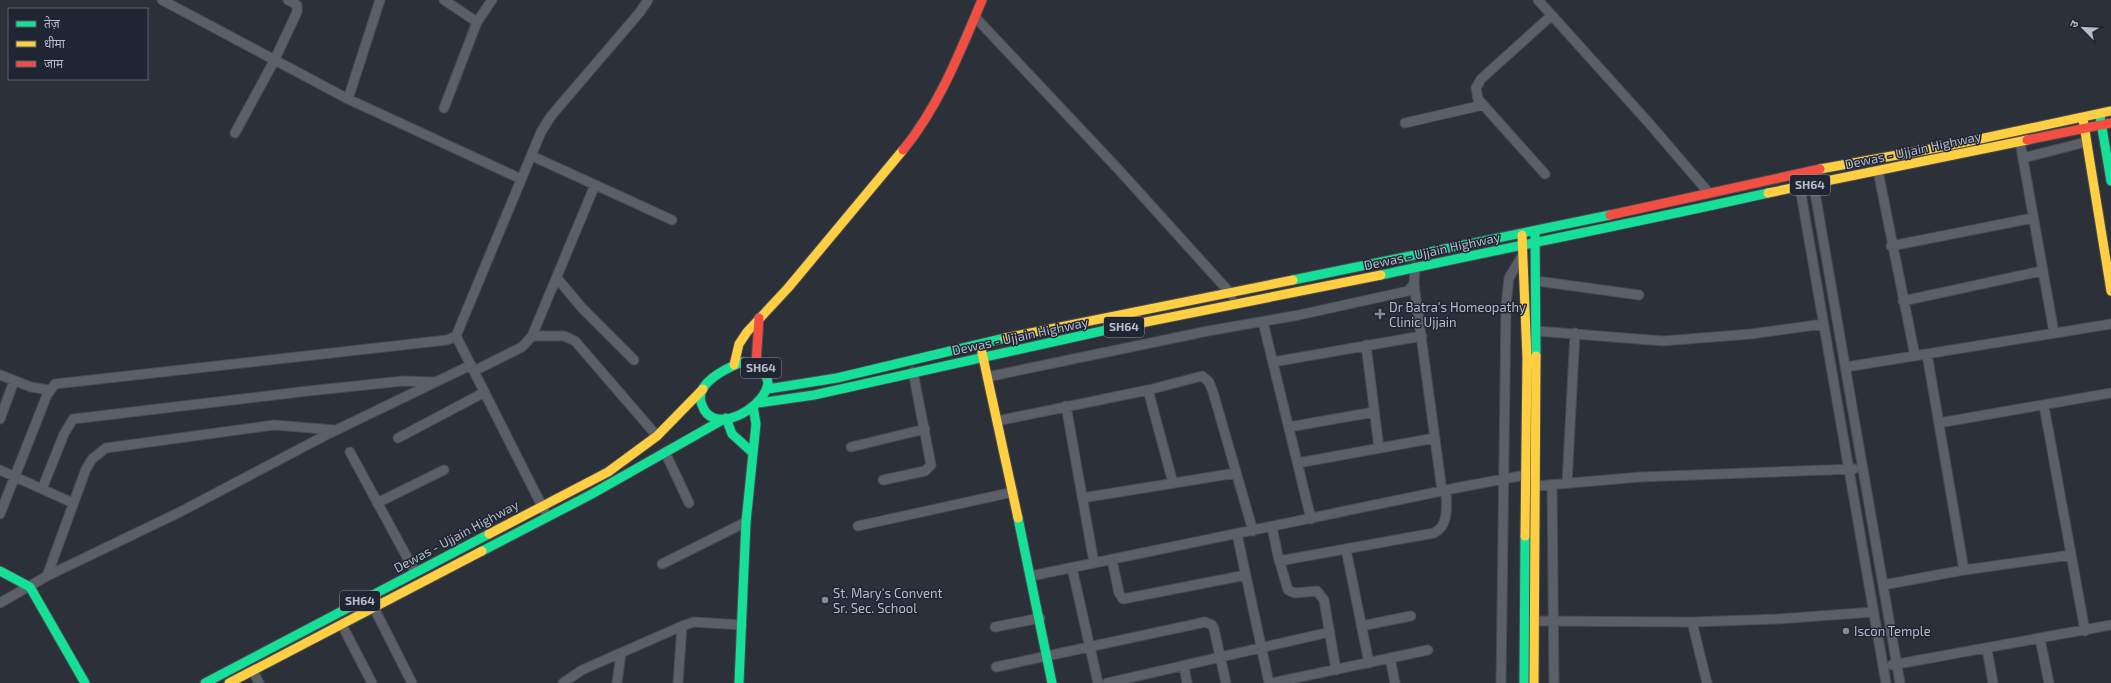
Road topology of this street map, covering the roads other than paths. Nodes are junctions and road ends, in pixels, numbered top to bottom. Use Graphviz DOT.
graph roads {
  1 [pos="162,0"];
  2 [pos="288,0"];
  3 [pos="380,0"];
  4 [pos="444,0"];
  5 [pos="492,0"];
  6 [pos="648,0"];
  7 [pos="982,0"];
  8 [pos="1538,0"];
  9 [pos="1552,15"];
  10 [pos="975,17"];
  11 [pos="477,22"];
  12 [pos="274,61"];
  13 [pos="348,99"];
  14 [pos="1483,105"];
  15 [pos="444,108"];
  16 [pos="2111,111"];
  17 [pos="2100,114"];
  18 [pos="2083,117"];
  19 [pos="1405,123"];
  20 [pos="2111,123"];
  21 [pos="2101,125"];
  22 [pos="2084,128"];
  23 [pos="235,133"];
  24 [pos="2020,142"];
  25 [pos="2086,142"];
  26 [pos="532,156"];
  27 [pos="2023,158"];
  28 [pos="1812,171"];
  29 [pos="1878,171"];
  30 [pos="1545,174"];
  31 [pos="1797,174"];
  32 [pos="521,179"];
  33 [pos="2111,181"];
  34 [pos="1813,184"];
  35 [pos="594,185"];
  36 [pos="1800,187"];
  37 [pos="1709,193"];
  38 [pos="2033,218"];
  39 [pos="672,220"];
  40 [pos="1589,220"];
  41 [pos="1535,232"];
  42 [pos="1592,232"];
  43 [pos="1522,234"];
  44 [pos="1536,242"];
  45 [pos="1892,246"];
  46 [pos="1523,250"];
  47 [pos="1415,268"];
  48 [pos="2042,271"];
  49 [pos="557,278"];
  50 [pos="1537,281"];
  51 [pos="1414,284"];
  52 [pos="2111,291"];
  53 [pos="1230,293"];
  54 [pos="1639,295"];
  55 [pos="1903,301"];
  56 [pos="1240,303"];
  57 [pos="760,318"];
  58 [pos="1263,322"];
  59 [pos="1823,324"];
  60 [pos="2111,324"];
  61 [pos="1536,330"];
  62 [pos="1575,333"];
  63 [pos="2054,333"];
  64 [pos="456,336"];
  65 [pos="532,336"];
  66 [pos="1422,336"];
  67 [pos="980,344"];
  68 [pos="1366,345"];
  69 [pos="1927,354"];
  70 [pos="1915,356"];
  71 [pos="983,357"];
  72 [pos="634,360"];
  73 [pos="1273,362"];
  74 [pos="756,364"];
  75 [pos="734,365"];
  76 [pos="1846,367"];
  77 [pos="472,368"];
  78 [pos="913,372"];
  79 [pos="0,375"];
  80 [pos="988,377"];
  81 [pos="14,381"];
  82 [pos="434,382"];
  83 [pos="703,388"];
  84 [pos="768,389"];
  85 [pos="49,390"];
  86 [pos="1148,390"];
  87 [pos="484,392"];
  88 [pos="2111,392"];
  89 [pos="756,405"];
  90 [pos="1066,406"];
  91 [pos="2044,406"];
  92 [pos="1374,412"];
  93 [pos="0,419"];
  94 [pos="725,419"];
  95 [pos="997,420"];
  96 [pos="1939,423"];
  97 [pos="1289,427"];
  98 [pos="925,429"];
  99 [pos="336,430"];
  100 [pos="656,436"];
  101 [pos="398,438"];
  102 [pos="1436,438"];
  103 [pos="851,447"];
  104 [pos="1379,448"];
  105 [pos="350,452"];
  106 [pos="665,452"];
  107 [pos="753,453"];
  108 [pos="1298,463"];
  109 [pos="1849,469"];
  110 [pos="1864,469"];
  111 [pos="0,470"];
  112 [pos="444,470"];
  113 [pos="1236,473"];
  114 [pos="1536,473"];
  115 [pos="1525,476"];
  116 [pos="15,478"];
  117 [pos="883,480"];
  118 [pos="1503,480"];
  119 [pos="1173,483"];
  120 [pos="1567,483"];
  121 [pos="1552,485"];
  122 [pos="1536,486"];
  123 [pos="42,489"];
  124 [pos="1444,490"];
  125 [pos="1013,492"];
  126 [pos="1082,498"];
  127 [pos="689,502"];
  128 [pos="73,503"];
  129 [pos="377,504"];
  130 [pos="542,505"];
  131 [pos="0,514"];
  132 [pos="548,516"];
  133 [pos="1311,519"];
  134 [pos="746,522"];
  135 [pos="858,526"];
  136 [pos="1272,527"];
  137 [pos="1253,531"];
  138 [pos="1237,534"];
  139 [pos="1346,549"];
  140 [pos="2071,554"];
  141 [pos="1112,560"];
  142 [pos="1279,561"];
  143 [pos="1094,563"];
  144 [pos="662,564"];
  145 [pos="1072,568"];
  146 [pos="1964,570"];
  147 [pos="0,571"];
  148 [pos="415,572"];
  149 [pos="1246,575"];
  150 [pos="47,576"];
  151 [pos="1031,576"];
  152 [pos="1883,585"];
  153 [pos="30,586"];
  154 [pos="0,603"];
  155 [pos="374,608"];
  156 [pos="1873,612"];
  157 [pos="1411,616"];
  158 [pos="1040,618"];
  159 [pos="1534,621"];
  160 [pos="1553,621"];
  161 [pos="1692,622"];
  162 [pos="342,625"];
  163 [pos="742,625"];
  164 [pos="682,626"];
  165 [pos="1361,626"];
  166 [pos="2111,626"];
  167 [pos="995,627"];
  168 [pos="2085,631"];
  169 [pos="1330,632"];
  170 [pos="2040,639"];
  171 [pos="1090,646"];
  172 [pos="1261,648"];
  173 [pos="1987,649"];
  174 [pos="1428,650"];
  175 [pos="621,653"];
  176 [pos="1047,655"];
  177 [pos="1222,658"];
  178 [pos="1390,658"];
  179 [pos="1369,663"];
  180 [pos="1897,664"];
  181 [pos="1184,666"];
  182 [pos="1883,666"];
  183 [pos="996,667"];
  184 [pos="1336,670"];
  185 [pos="253,671"];
  186 [pos="1304,680"];
  187 [pos="85,683"];
  188 [pos="205,683"];
  189 [pos="230,683"];
  190 [pos="260,683"];
  191 [pos="372,683"];
  192 [pos="412,683"];
  193 [pos="563,683"];
  194 [pos="617,683"];
  195 [pos="678,683"];
  196 [pos="739,683"];
  197 [pos="1052,683"];
  198 [pos="1098,683"];
  199 [pos="1108,683"];
  200 [pos="1187,683"];
  201 [pos="1226,683"];
  202 [pos="1269,683"];
  203 [pos="1272,683"];
  204 [pos="1395,683"];
  205 [pos="1501,683"];
  206 [pos="1524,683"];
  207 [pos="1534,683"];
  208 [pos="1554,683"];
  209 [pos="1707,683"];
  210 [pos="1886,683"];
  211 [pos="1900,683"];
  212 [pos="1993,683"];
  213 [pos="2048,683"];
  1 -- 12 [label="street"];
  2 -- 12 [label="street"];
  3 -- 13 [label="street"];
  4 -- 11 [label="street"];
  5 -- 11 [label="street"];
  6 -- 26 [label="street"];
  7 -- 10 [label="main road"];
  8 -- 9 [label="street"];
  9 -- 14 [label="street"];
  9 -- 37 [label="street"];
  10 -- 53 [label="street"];
  10 -- 57 [label="main road"];
  11 -- 15 [label="street"];
  12 -- 13 [label="street"];
  12 -- 23 [label="street"];
  13 -- 32 [label="street"];
  14 -- 19 [label="street"];
  14 -- 30 [label="street"];
  16 -- 17 [label="main road, Dewas - Ujjain Highway / SH64"];
  17 -- 18 [label="main road, Dewas - Ujjain Highway / SH64"];
  17 -- 21 [label="main road"];
  18 -- 22 [label="main road"];
  18 -- 28 [label="main road, Dewas - Ujjain Highway / SH64"];
  20 -- 21 [label="main road, Dewas - Ujjain Highway / SH64"];
  21 -- 22 [label="main road, Dewas - Ujjain Highway / SH64"];
  21 -- 33 [label="main road"];
  22 -- 24 [label="main road, Dewas - Ujjain Highway / SH64"];
  22 -- 25 [label="main road"];
  24 -- 27 [label="street"];
  24 -- 29 [label="main road, Dewas - Ujjain Highway / SH64"];
  25 -- 27 [label="street"];
  25 -- 52 [label="main road"];
  26 -- 32 [label="street"];
  26 -- 35 [label="street"];
  27 -- 38 [label="street"];
  28 -- 31 [label="main road, Dewas - Ujjain Highway / SH64"];
  28 -- 34 [label="street"];
  29 -- 34 [label="main road, Dewas - Ujjain Highway / SH64"];
  29 -- 45 [label="street"];
  31 -- 36 [label="street"];
  31 -- 37 [label="main road, Dewas - Ujjain Highway / SH64"];
  32 -- 64 [label="street"];
  34 -- 36 [label="main road, Dewas - Ujjain Highway / SH64"];
  34 -- 76 [label="street"];
  35 -- 39 [label="street"];
  35 -- 49 [label="street"];
  36 -- 42 [label="main road, Dewas - Ujjain Highway / SH64"];
  36 -- 59 [label="street"];
  37 -- 40 [label="main road, Dewas - Ujjain Highway / SH64"];
  38 -- 45 [label="street"];
  38 -- 48 [label="street"];
  40 -- 41 [label="main road, Dewas - Ujjain Highway / SH64"];
  40 -- 42 [label="main road"];
  41 -- 43 [label="main road, Dewas - Ujjain Highway / SH64"];
  41 -- 44 [label="main road"];
  42 -- 44 [label="main road, Dewas - Ujjain Highway / SH64"];
  43 -- 46 [label="main road"];
  43 -- 53 [label="main road, Dewas - Ujjain Highway / SH64"];
  44 -- 46 [label="main road, Dewas - Ujjain Highway / SH64"];
  44 -- 50 [label="main road"];
  45 -- 55 [label="street"];
  46 -- 47 [label="main road, Dewas - Ujjain Highway / SH64"];
  46 -- 115 [label="main road"];
  46 -- 118 [label="street"];
  47 -- 51 [label="street"];
  47 -- 56 [label="main road, Dewas - Ujjain Highway / SH64"];
  48 -- 55 [label="street"];
  48 -- 63 [label="street"];
  49 -- 65 [label="street"];
  49 -- 72 [label="street"];
  50 -- 54 [label="street"];
  50 -- 61 [label="main road"];
  51 -- 58 [label="street"];
  51 -- 66 [label="street"];
  53 -- 56 [label="street"];
  53 -- 67 [label="main road, Dewas - Ujjain Highway / SH64"];
  55 -- 70 [label="street"];
  56 -- 71 [label="main road, Dewas - Ujjain Highway / SH64"];
  57 -- 74 [label="main road"];
  57 -- 75 [label="main road"];
  58 -- 73 [label="street"];
  58 -- 80 [label="street"];
  59 -- 62 [label="street"];
  59 -- 109 [label="street"];
  60 -- 63 [label="street"];
  61 -- 62 [label="street"];
  61 -- 114 [label="main road"];
  62 -- 120 [label="street"];
  63 -- 69 [label="street"];
  64 -- 77 [label="street"];
  64 -- 85 [label="street"];
  65 -- 77 [label="street"];
  65 -- 100 [label="street"];
  66 -- 68 [label="street"];
  66 -- 102 [label="street"];
  67 -- 71 [label="main road"];
  67 -- 84 [label="main road, Dewas - Ujjain Highway / SH64"];
  68 -- 73 [label="street"];
  68 -- 92 [label="street"];
  69 -- 70 [label="street"];
  69 -- 96 [label="street"];
  70 -- 76 [label="street"];
  71 -- 78 [label="main road, Dewas - Ujjain Highway / SH64"];
  71 -- 80 [label="main road"];
  73 -- 97 [label="street"];
  74 -- 75 [label="main road, Dewas - Ujjain Highway / SH64"];
  74 -- 84 [label="main road, SH64"];
  75 -- 83 [label="main road, Dewas - Ujjain Highway / SH64"];
  76 -- 110 [label="street"];
  77 -- 82 [label="street"];
  77 -- 87 [label="street"];
  78 -- 89 [label="main road, Dewas - Ujjain Highway / SH64"];
  78 -- 98 [label="street"];
  79 -- 81 [label="street"];
  80 -- 95 [label="main road"];
  81 -- 85 [label="street"];
  81 -- 93 [label="street"];
  82 -- 99 [label="street"];
  82 -- 123 [label="street"];
  83 -- 94 [label="main road"];
  83 -- 100 [label="main road, Dewas - Ujjain Highway / SH64"];
  84 -- 89 [label="main road, SH64"];
  85 -- 116 [label="street"];
  86 -- 90 [label="street"];
  86 -- 113 [label="street"];
  86 -- 119 [label="street"];
  87 -- 101 [label="street"];
  87 -- 130 [label="street"];
  88 -- 91 [label="street"];
  89 -- 94 [label="main road, Dewas - Ujjain Highway / SH64"];
  89 -- 107 [label="main road"];
  90 -- 95 [label="street"];
  90 -- 126 [label="street"];
  91 -- 96 [label="street"];
  91 -- 140 [label="street"];
  92 -- 97 [label="street"];
  92 -- 104 [label="street"];
  94 -- 106 [label="main road, Dewas - Ujjain Highway / SH64"];
  94 -- 107 [label="main road"];
  95 -- 125 [label="main road"];
  96 -- 146 [label="street"];
  97 -- 108 [label="street"];
  98 -- 103 [label="street"];
  98 -- 117 [label="street"];
  99 -- 128 [label="street"];
  99 -- 150 [label="street"];
  100 -- 130 [label="main road, Dewas - Ujjain Highway / SH64"];
  102 -- 104 [label="street"];
  102 -- 124 [label="street"];
  104 -- 108 [label="street"];
  105 -- 129 [label="street"];
  106 -- 127 [label="street"];
  106 -- 132 [label="main road, Dewas - Ujjain Highway / SH64"];
  107 -- 134 [label="main road"];
  108 -- 133 [label="street"];
  109 -- 110 [label="street"];
  109 -- 120 [label="street"];
  109 -- 156 [label="street"];
  110 -- 152 [label="street"];
  111 -- 116 [label="street"];
  112 -- 129 [label="street"];
  113 -- 119 [label="street"];
  113 -- 137 [label="street"];
  114 -- 115 [label="street"];
  114 -- 122 [label="main road"];
  115 -- 118 [label="street"];
  115 -- 206 [label="main road"];
  116 -- 123 [label="street"];
  116 -- 131 [label="street"];
  118 -- 124 [label="street"];
  118 -- 205 [label="street"];
  119 -- 126 [label="street"];
  120 -- 121 [label="street"];
  121 -- 122 [label="street"];
  121 -- 160 [label="street"];
  122 -- 159 [label="main road"];
  123 -- 128 [label="street"];
  124 -- 133 [label="street"];
  124 -- 139 [label="street"];
  125 -- 135 [label="street"];
  125 -- 151 [label="main road"];
  126 -- 143 [label="street"];
  128 -- 150 [label="street"];
  129 -- 148 [label="street"];
  130 -- 132 [label="street"];
  130 -- 148 [label="main road, Dewas - Ujjain Highway / SH64"];
  132 -- 155 [label="main road, Dewas - Ujjain Highway / SH64"];
  133 -- 136 [label="street"];
  134 -- 144 [label="street"];
  134 -- 163 [label="main road"];
  136 -- 137 [label="street"];
  136 -- 142 [label="street"];
  137 -- 138 [label="street"];
  138 -- 141 [label="street"];
  138 -- 149 [label="street"];
  139 -- 142 [label="street"];
  139 -- 165 [label="street"];
  140 -- 146 [label="street"];
  140 -- 168 [label="street"];
  141 -- 143 [label="street"];
  141 -- 149 [label="street"];
  142 -- 169 [label="street"];
  143 -- 145 [label="street"];
  145 -- 151 [label="street"];
  145 -- 171 [label="street"];
  146 -- 152 [label="street"];
  147 -- 153 [label="main road"];
  148 -- 188 [label="main road, Dewas - Ujjain Highway / SH64"];
  149 -- 172 [label="street"];
  150 -- 153 [label="street"];
  151 -- 158 [label="main road"];
  152 -- 180 [label="street"];
  153 -- 154 [label="street"];
  153 -- 187 [label="main road"];
  155 -- 162 [label="main road, Dewas - Ujjain Highway / SH64"];
  155 -- 192 [label="street"];
  156 -- 161 [label="street"];
  156 -- 182 [label="street"];
  157 -- 165 [label="street"];
  158 -- 167 [label="street"];
  158 -- 176 [label="main road"];
  159 -- 160 [label="street"];
  159 -- 207 [label="main road"];
  160 -- 161 [label="street"];
  160 -- 208 [label="street"];
  161 -- 209 [label="street"];
  162 -- 185 [label="main road, Dewas - Ujjain Highway / SH64"];
  162 -- 191 [label="street"];
  163 -- 164 [label="street"];
  163 -- 196 [label="main road"];
  164 -- 175 [label="street"];
  164 -- 195 [label="street"];
  165 -- 179 [label="street"];
  166 -- 168 [label="street"];
  168 -- 170 [label="street"];
  169 -- 172 [label="street"];
  169 -- 184 [label="street"];
  170 -- 173 [label="street"];
  170 -- 213 [label="street"];
  171 -- 176 [label="street"];
  171 -- 177 [label="street"];
  171 -- 198 [label="street"];
  172 -- 177 [label="street"];
  172 -- 202 [label="street"];
  173 -- 180 [label="street"];
  173 -- 212 [label="street"];
  174 -- 178 [label="street"];
  175 -- 193 [label="street"];
  175 -- 194 [label="street"];
  176 -- 183 [label="street"];
  176 -- 197 [label="main road"];
  177 -- 181 [label="street"];
  177 -- 201 [label="street"];
  178 -- 179 [label="street"];
  178 -- 204 [label="street"];
  179 -- 184 [label="street"];
  180 -- 182 [label="street"];
  180 -- 211 [label="street"];
  181 -- 199 [label="street"];
  181 -- 200 [label="street"];
  182 -- 210 [label="street"];
  184 -- 186 [label="street"];
  185 -- 189 [label="main road, Dewas - Ujjain Highway / SH64"];
  185 -- 190 [label="street"];
  186 -- 203 [label="street"];
}
